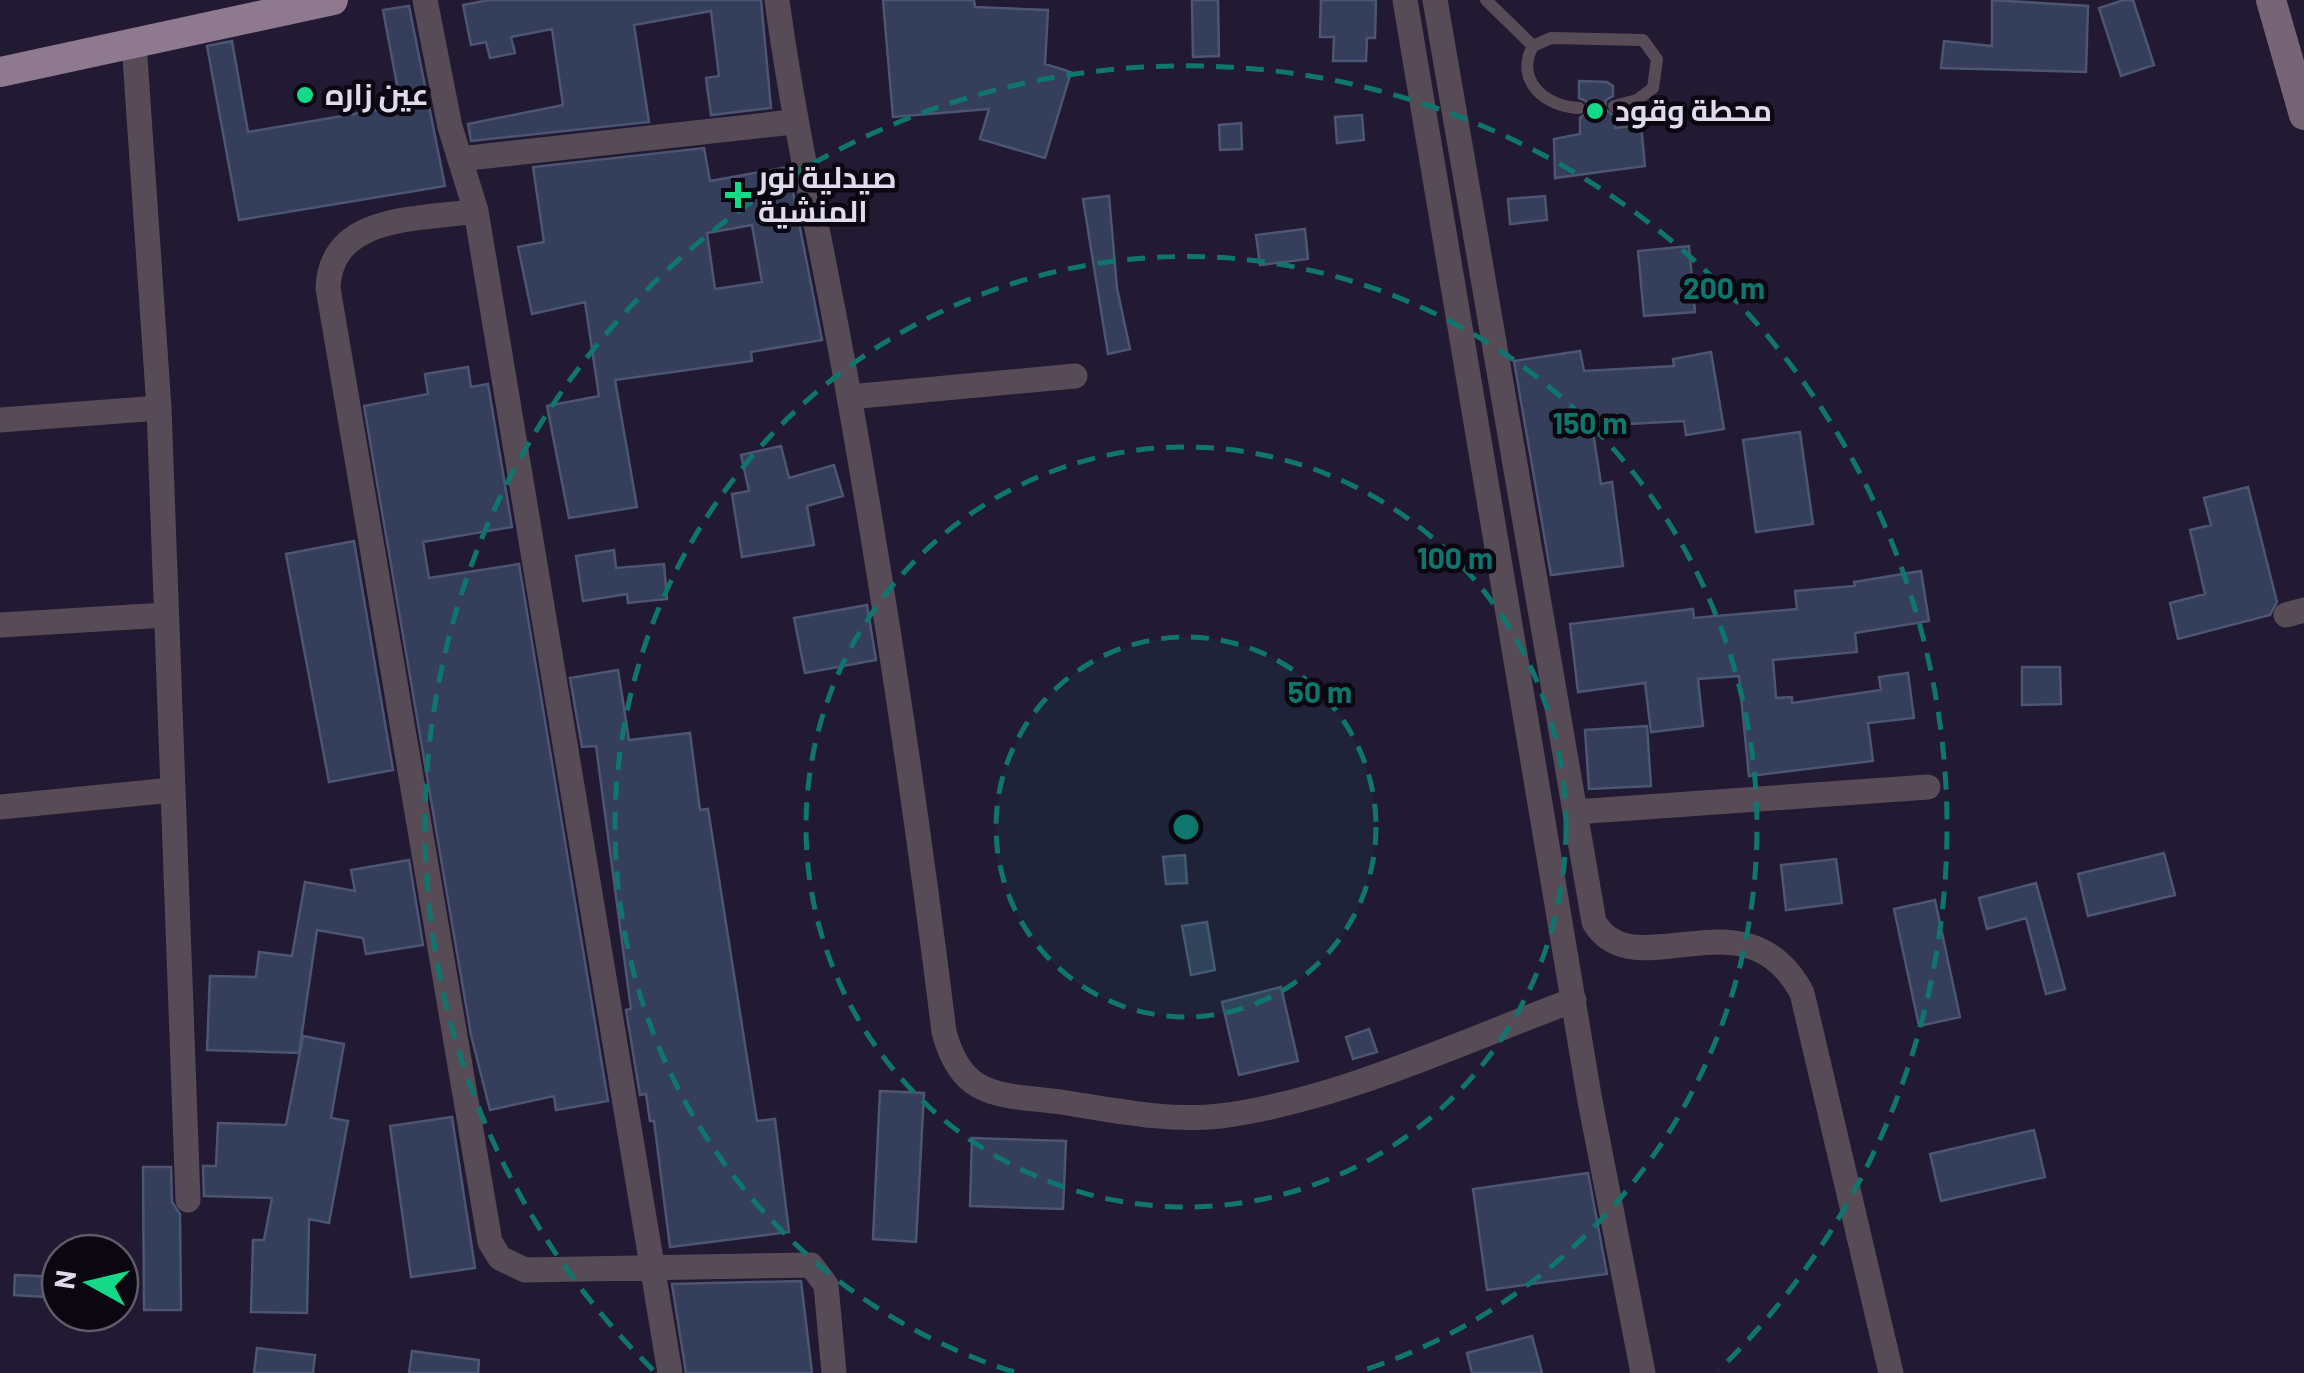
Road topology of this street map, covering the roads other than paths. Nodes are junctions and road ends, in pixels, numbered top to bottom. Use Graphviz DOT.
graph roads {
  1 [pos="333,0"];
  2 [pos="426,0"];
  3 [pos="777,0"];
  4 [pos="1405,0"];
  5 [pos="1436,0"];
  6 [pos="1486,0"];
  7 [pos="2271,0"];
  8 [pos="134,43"];
  9 [pos="1533,46"];
  10 [pos="0,72"];
  11 [pos="1614,106"];
  12 [pos="1579,108"];
  13 [pos="2304,115"];
  14 [pos="793,122"];
  15 [pos="460,159"];
  16 [pos="476,211"];
  17 [pos="1075,376"];
  18 [pos="850,397"];
  19 [pos="160,408"];
  20 [pos="0,420"];
  21 [pos="165,615"];
  22 [pos="0,625"];
  23 [pos="1928,787"];
  24 [pos="172,790"];
  25 [pos="0,806"];
  26 [pos="1575,812"];
  27 [pos="1574,1000"];
  28 [pos="188,1200"];
  29 [pos="655,1264"];
  30 [pos="670,1373"];
  31 [pos="834,1373"];
  32 [pos="1643,1373"];
  33 [pos="1891,1373"];
  1 -- 8 [label="main road"];
  2 -- 15 [label="street"];
  3 -- 14 [label="street"];
  4 -- 27 [label="street"];
  5 -- 26 [label="street"];
  6 -- 9 [label="lane"];
  7 -- 13 [label="main road"];
  8 -- 10 [label="main road"];
  8 -- 19 [label="street"];
  9 -- 11 [label="lane"];
  9 -- 12 [label="lane"];
  14 -- 15 [label="street"];
  14 -- 18 [label="street"];
  15 -- 16 [label="street"];
  16 -- 29 [label="street"];
  16 -- 29 [label="street"];
  17 -- 18 [label="street"];
  18 -- 27 [label="street"];
  19 -- 20 [label="street"];
  19 -- 21 [label="street"];
  21 -- 22 [label="street"];
  21 -- 24 [label="street"];
  23 -- 26 [label="street"];
  24 -- 25 [label="street"];
  24 -- 28 [label="street"];
  26 -- 33 [label="street"];
  27 -- 32 [label="street"];
  29 -- 30 [label="street"];
  29 -- 31 [label="street"];
}
